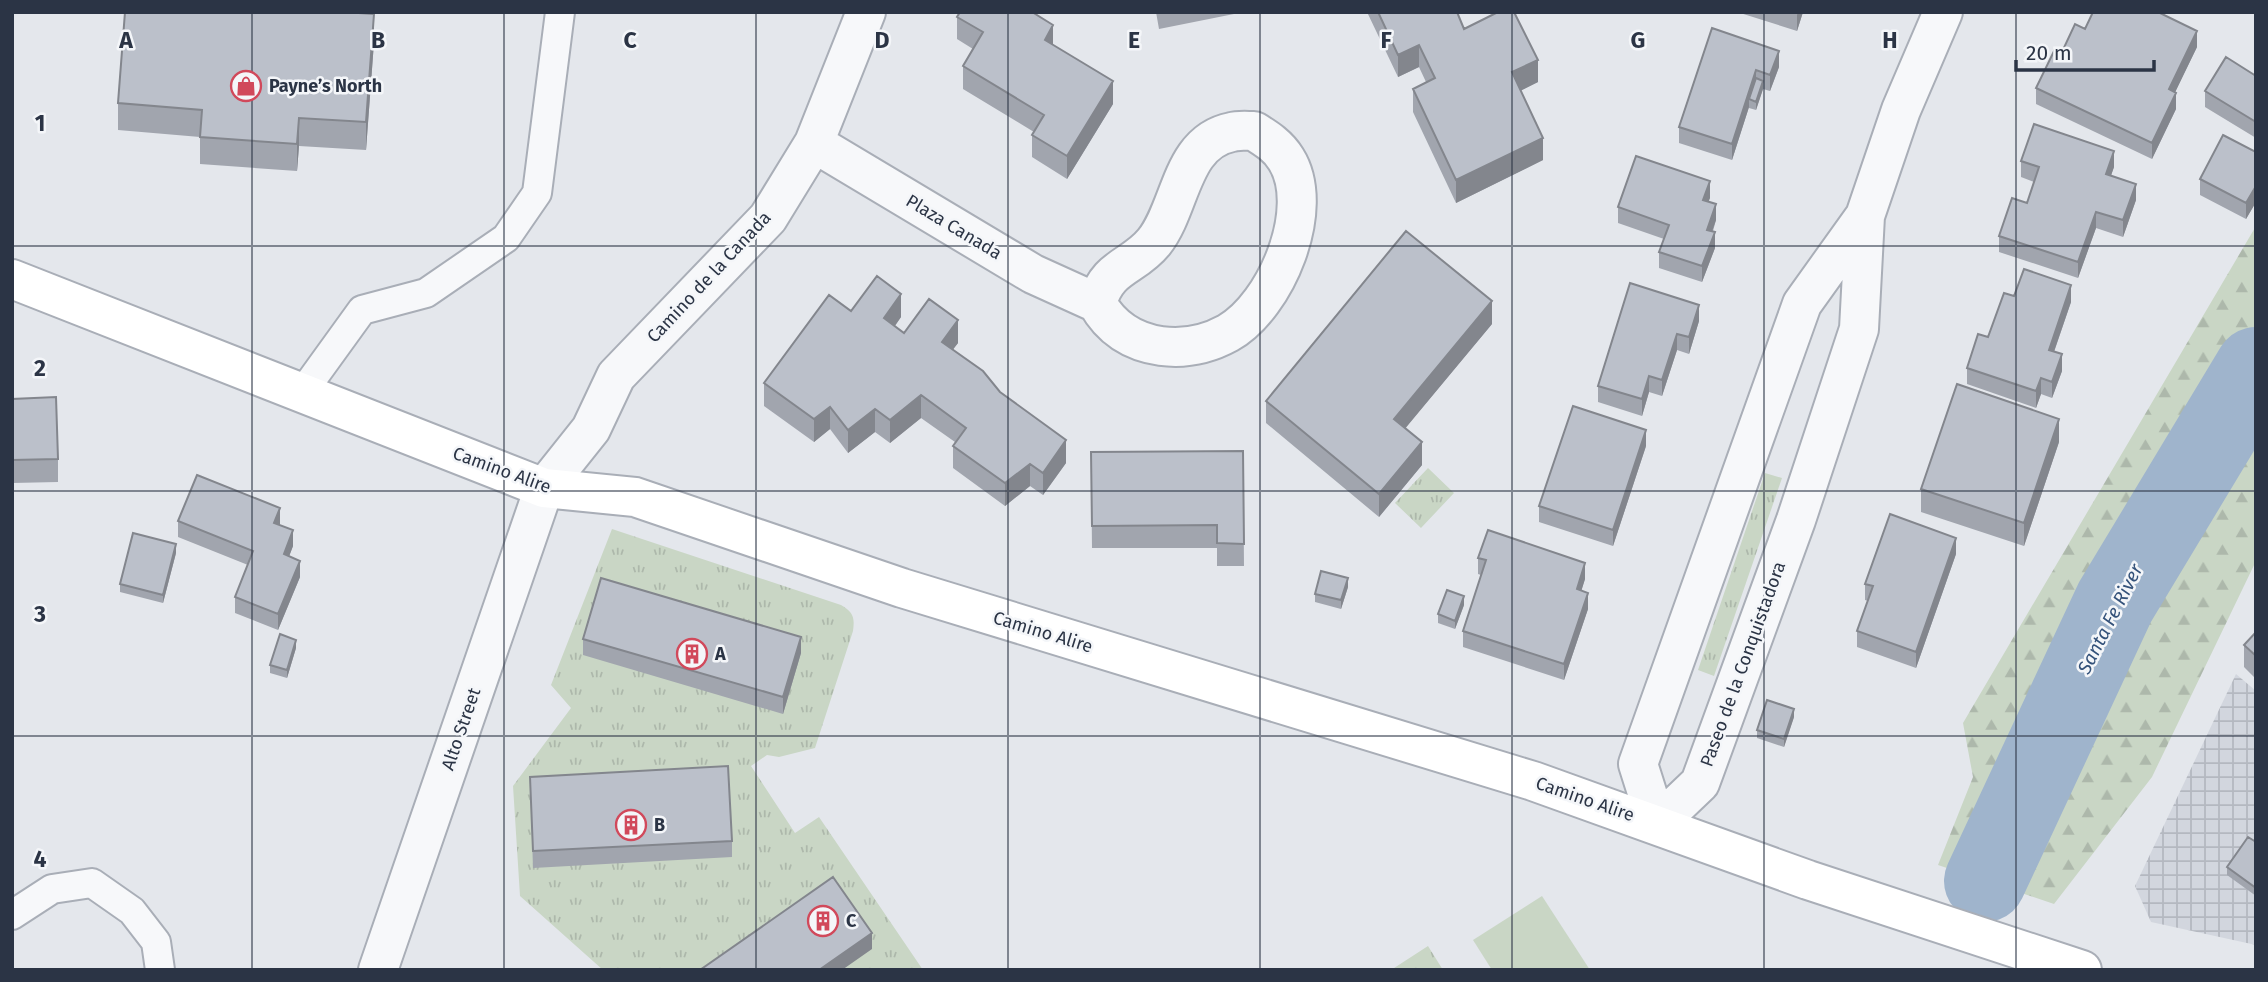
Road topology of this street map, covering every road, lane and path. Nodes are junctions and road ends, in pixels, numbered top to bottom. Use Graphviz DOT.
graph roads {
  1 [pos="560,12"];
  2 [pos="866,12"];
  3 [pos="1943,12"];
  4 [pos="814,143"];
  5 [pos="1865,216"];
  6 [pos="12,279"];
  7 [pos="1097,303"];
  8 [pos="302,393"];
  9 [pos="544,488"];
  10 [pos="1657,824"];
  11 [pos="12,915"];
  12 [pos="160,970"];
  13 [pos="377,970"];
  14 [pos="2082,970"];
  1 -- 8 [label="lane"];
  2 -- 4 [label="street, Camino de la Canada"];
  3 -- 5 [label="street, Paseo de la Conquistadora"];
  4 -- 7 [label="street, Plaza Canada"];
  4 -- 9 [label="street, Camino de la Canada"];
  5 -- 10 [label="street, Paseo de la Conquistadora"];
  5 -- 10 [label="street, Paseo de la Conquistadora"];
  6 -- 8 [label="street, Camino Alire"];
  7 -- 7 [label="street, Plaza Canada"];
  8 -- 9 [label="street, Camino Alire"];
  9 -- 10 [label="street, Camino Alire"];
  9 -- 13 [label="street, Alto Street"];
  10 -- 14 [label="street, Camino Alire"];
  11 -- 12 [label="lane"];
}
